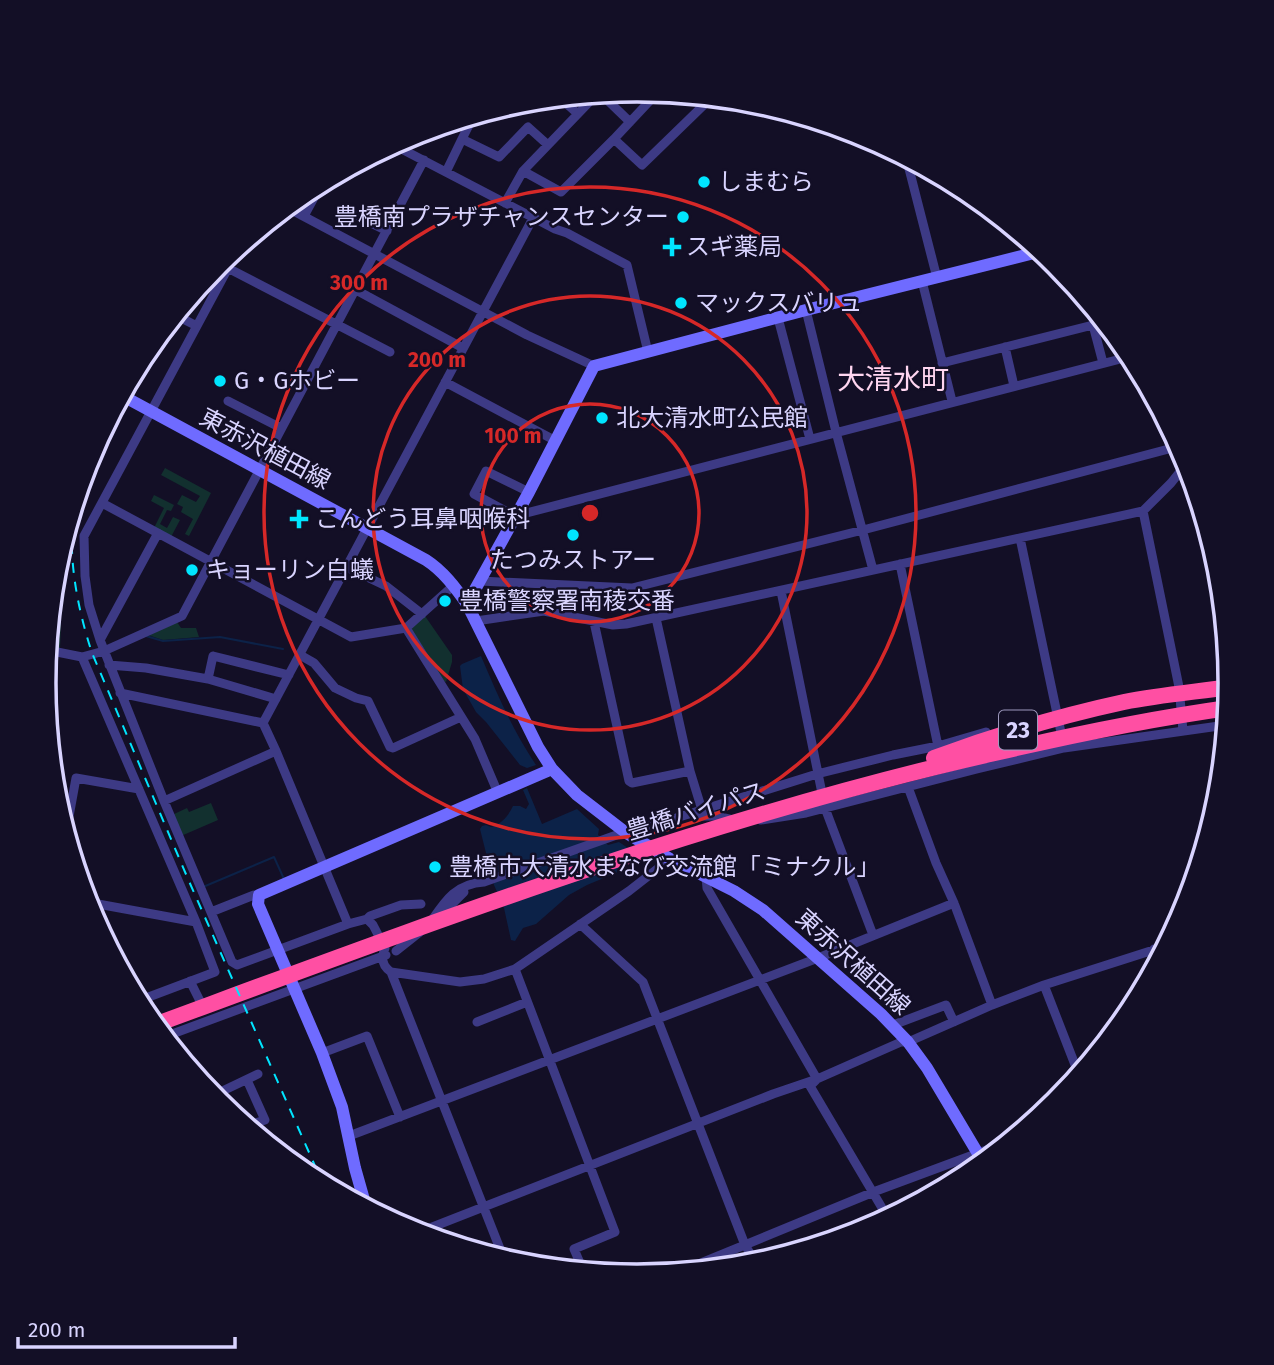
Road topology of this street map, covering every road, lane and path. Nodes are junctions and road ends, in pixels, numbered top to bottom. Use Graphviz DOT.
graph roads {
  1 [pos="648,102"];
  2 [pos="609,103"];
  3 [pos="588,104"];
  4 [pos="568,105"];
  5 [pos="704,105"];
  6 [pos="578,114"];
  7 [pos="630,122"];
  8 [pos="468,127"];
  9 [pos="462,139"];
  10 [pos="614,139"];
  11 [pos="548,145"];
  12 [pos="405,150"];
  13 [pos="424,160"];
  14 [pos="911,170"];
  15 [pos="446,172"];
  16 [pos="523,172"];
  17 [pos="313,200"];
  18 [pos="505,203"];
  19 [pos="296,212"];
  20 [pos="353,214"];
  21 [pos="304,216"];
  22 [pos="533,218"];
  23 [pos="387,231"];
  24 [pos="376,254"];
  25 [pos="1029,254"];
  26 [pos="229,269"];
  27 [pos="226,272"];
  28 [pos="937,278"];
  29 [pos="922,281"];
  30 [pos="356,290"];
  31 [pos="806,310"];
  32 [pos="483,311"];
  33 [pos="778,318"];
  34 [pos="184,319"];
  35 [pos="337,324"];
  36 [pos="197,326"];
  37 [pos="1005,347"];
  38 [pos="463,348"];
  39 [pos="390,352"];
  40 [pos="648,352"];
  41 [pos="1119,359"];
  42 [pos="942,363"];
  43 [pos="1103,363"];
  44 [pos="594,366"];
  45 [pos="445,382"];
  46 [pos="1014,386"];
  47 [pos="130,400"];
  48 [pos="229,401"];
  49 [pos="952,401"];
  50 [pos="151,411"];
  51 [pos="281,428"];
  52 [pos="836,432"];
  53 [pos="810,439"];
  54 [pos="556,441"];
  55 [pos="1169,449"];
  56 [pos="259,470"];
  57 [pos="1179,473"];
  58 [pos="529,492"];
  59 [pos="102,503"];
  60 [pos="1143,511"];
  61 [pos="515,516"];
  62 [pos="367,527"];
  63 [pos="863,530"];
  64 [pos="158,533"];
  65 [pos="1020,538"];
  66 [pos="211,562"];
  67 [pos="900,564"];
  68 [pos="346,567"];
  69 [pos="873,570"];
  70 [pos="480,581"];
  71 [pos="454,585"];
  72 [pos="781,591"];
  73 [pos="467,604"];
  74 [pos="422,614"];
  75 [pos="656,618"];
  76 [pos="319,619"];
  77 [pos="476,621"];
  78 [pos="594,621"];
  79 [pos="406,628"];
  80 [pos="100,640"];
  81 [pos="104,651"];
  82 [pos="57,652"];
  83 [pos="300,655"];
  84 [pos="82,657"];
  85 [pos="109,665"];
  86 [pos="289,675"];
  87 [pos="208,679"];
  88 [pos="1218,682"];
  89 [pos="1218,688"];
  90 [pos="1185,689"];
  91 [pos="120,693"];
  92 [pos="276,699"];
  93 [pos="1217,710"];
  94 [pos="1056,712"];
  95 [pos="461,717"];
  96 [pos="1217,719"];
  97 [pos="263,723"];
  98 [pos="1216,726"];
  99 [pos="1183,731"];
  100 [pos="1045,741"];
  101 [pos="938,746"];
  102 [pos="1064,748"];
  103 [pos="276,751"];
  104 [pos="552,769"];
  105 [pos="690,771"];
  106 [pos="817,774"];
  107 [pos="943,778"];
  108 [pos="908,787"];
  109 [pos="139,789"];
  110 [pos="851,789"];
  111 [pos="498,793"];
  112 [pos="164,801"];
  113 [pos="825,808"];
  114 [pos="70,809"];
  115 [pos="702,810"];
  116 [pos="676,818"];
  117 [pos="625,832"];
  118 [pos="670,859"];
  119 [pos="325,868"];
  120 [pos="706,877"];
  121 [pos="259,895"];
  122 [pos="954,903"];
  123 [pos="100,904"];
  124 [pos="421,904"];
  125 [pos="211,912"];
  126 [pos="367,919"];
  127 [pos="196,922"];
  128 [pos="348,924"];
  129 [pos="580,924"];
  130 [pos="873,935"];
  131 [pos="1152,950"];
  132 [pos="278,951"];
  133 [pos="382,957"];
  134 [pos="818,958"];
  135 [pos="515,969"];
  136 [pos="391,972"];
  137 [pos="761,979"];
  138 [pos="190,981"];
  139 [pos="1044,985"];
  140 [pos="294,989"];
  141 [pos="149,997"];
  142 [pos="527,1002"];
  143 [pos="992,1005"];
  144 [pos="658,1018"];
  145 [pos="209,1020"];
  146 [pos="165,1021"];
  147 [pos="477,1022"];
  148 [pos="954,1022"];
  149 [pos="892,1025"];
  150 [pos="174,1033"];
  151 [pos="908,1042"];
  152 [pos="322,1053"];
  153 [pos="549,1059"];
  154 [pos="1075,1065"];
  155 [pos="258,1074"];
  156 [pos="817,1079"];
  157 [pos="247,1080"];
  158 [pos="224,1091"];
  159 [pos="443,1101"];
  160 [pos="400,1117"];
  161 [pos="258,1122"];
  162 [pos="697,1124"];
  163 [pos="349,1136"];
  164 [pos="977,1153"];
  165 [pos="964,1163"];
  166 [pos="590,1166"];
  167 [pos="873,1192"];
  168 [pos="363,1195"];
  169 [pos="484,1206"];
  170 [pos="883,1209"];
  171 [pos="433,1226"];
  172 [pos="745,1245"];
  173 [pos="499,1247"];
  174 [pos="749,1252"];
  175 [pos="710,1259"];
  176 [pos="579,1260"];
  1 -- 7 [label="street"];
  2 -- 7 [label="street"];
  3 -- 6 [label="street"];
  4 -- 6 [label="street"];
  5 -- 10 [label="street"];
  6 -- 11 [label="street"];
  7 -- 10 [label="street"];
  8 -- 9 [label="street"];
  9 -- 11 [label="street"];
  9 -- 15 [label="street"];
  10 -- 16 [label="street"];
  11 -- 16 [label="street"];
  12 -- 13 [label="street"];
  13 -- 15 [label="street"];
  13 -- 23 [label="street"];
  14 -- 28 [label="street"];
  15 -- 18 [label="street"];
  16 -- 18 [label="street"];
  17 -- 21 [label="street"];
  18 -- 22 [label="street"];
  19 -- 21 [label="street"];
  20 -- 23 [label="street"];
  21 -- 24 [label="street"];
  22 -- 32 [label="street"];
  22 -- 40 [label="street"];
  23 -- 24 [label="street"];
  24 -- 30 [label="street"];
  24 -- 32 [label="street"];
  25 -- 28 [label="street"];
  26 -- 35 [label="street"];
  27 -- 36 [label="street"];
  28 -- 29 [label="street"];
  29 -- 31 [label="street"];
  29 -- 42 [label="street"];
  30 -- 35 [label="street"];
  30 -- 38 [label="street"];
  31 -- 33 [label="street"];
  31 -- 52 [label="street"];
  32 -- 38 [label="street"];
  32 -- 44 [label="street"];
  33 -- 40 [label="street"];
  33 -- 53 [label="street"];
  34 -- 36 [label="street"];
  35 -- 39 [label="street"];
  35 -- 51 [label="street"];
  36 -- 50 [label="street"];
  37 -- 42 [label="street"];
  37 -- 43 [label="street"];
  37 -- 46 [label="street"];
  38 -- 45 [label="street"];
  40 -- 44 [label="street"];
  41 -- 43 [label="street"];
  42 -- 49 [label="street"];
  43 -- 46 [label="street"];
  44 -- 54 [label="street"];
  45 -- 54 [label="street"];
  45 -- 62 [label="street"];
  46 -- 49 [label="street"];
  47 -- 50 [label="street, 東赤沢植田線"];
  48 -- 51 [label="street"];
  49 -- 52 [label="street"];
  50 -- 56 [label="street, 東赤沢植田線"];
  50 -- 59 [label="street"];
  51 -- 56 [label="street"];
  52 -- 53 [label="street"];
  52 -- 63 [label="street"];
  53 -- 61 [label="street"];
  54 -- 58 [label="street"];
  55 -- 63 [label="street"];
  56 -- 62 [label="street, 東赤沢植田線"];
  56 -- 66 [label="street"];
  57 -- 60 [label="street"];
  58 -- 61 [label="street"];
  58 -- 61 [label="street"];
  59 -- 64 [label="street"];
  59 -- 80 [label="street"];
  60 -- 65 [label="street"];
  60 -- 90 [label="street"];
  61 -- 70 [label="street"];
  62 -- 68 [label="street"];
  62 -- 71 [label="street, 東赤沢植田線"];
  63 -- 69 [label="street"];
  63 -- 70 [label="street"];
  64 -- 66 [label="street"];
  64 -- 80 [label="street"];
  65 -- 67 [label="street"];
  65 -- 94 [label="street"];
  66 -- 76 [label="street"];
  66 -- 81 [label="street"];
  67 -- 69 [label="street"];
  67 -- 101 [label="street"];
  68 -- 74 [label="street"];
  68 -- 76 [label="street"];
  69 -- 72 [label="street"];
  70 -- 73 [label="street"];
  71 -- 73 [label="street, 東赤沢植田線"];
  71 -- 74 [label="street"];
  72 -- 75 [label="street"];
  72 -- 106 [label="street"];
  73 -- 77 [label="street, 東赤沢植田線"];
  74 -- 79 [label="street"];
  75 -- 78 [label="street"];
  75 -- 105 [label="street"];
  76 -- 79 [label="street"];
  76 -- 83 [label="street"];
  77 -- 78 [label="street"];
  77 -- 104 [label="street, 東赤沢植田線"];
  78 -- 105 [label="street"];
  79 -- 95 [label="street"];
  80 -- 81 [label="street"];
  81 -- 84 [label="street"];
  81 -- 85 [label="street"];
  82 -- 84 [label="street"];
  83 -- 86 [label="street"];
  83 -- 95 [label="street"];
  84 -- 109 [label="street"];
  85 -- 87 [label="street"];
  85 -- 91 [label="street"];
  86 -- 87 [label="street"];
  86 -- 92 [label="street"];
  87 -- 92 [label="street"];
  88 -- 90 [label="street"];
  89 -- 90 [label="highway, 23"];
  90 -- 94 [label="street"];
  90 -- 99 [label="street"];
  90 -- 110 [label="highway, 23"];
  91 -- 97 [label="street"];
  91 -- 112 [label="street"];
  92 -- 97 [label="street"];
  93 -- 100 [label="highway, 豊橋バイパス / 23"];
  94 -- 101 [label="street"];
  94 -- 102 [label="street"];
  95 -- 111 [label="street"];
  96 -- 100 [label="highway, 23"];
  97 -- 103 [label="street"];
  98 -- 99 [label="street"];
  99 -- 102 [label="street"];
  100 -- 110 [label="highway, 豊橋バイパス / 23"];
  101 -- 106 [label="street"];
  101 -- 107 [label="street"];
  102 -- 107 [label="street"];
  103 -- 112 [label="street"];
  103 -- 119 [label="street"];
  104 -- 111 [label="street"];
  104 -- 117 [label="street, 東赤沢植田線"];
  105 -- 115 [label="street"];
  106 -- 113 [label="street"];
  106 -- 115 [label="street"];
  107 -- 108 [label="street"];
  108 -- 113 [label="street"];
  108 -- 122 [label="street"];
  109 -- 114 [label="street"];
  109 -- 127 [label="street"];
  110 -- 146 [label="highway, 豊橋バイパス / 23"];
  111 -- 119 [label="street"];
  112 -- 125 [label="street"];
  113 -- 116 [label="street"];
  113 -- 130 [label="street"];
  115 -- 116 [label="street"];
  116 -- 117 [label="street"];
  117 -- 118 [label="street, 東赤沢植田線"];
  117 -- 133 [label="street"];
  118 -- 120 [label="street, 東赤沢植田線"];
  118 -- 129 [label="street"];
  119 -- 121 [label="street"];
  119 -- 128 [label="street"];
  120 -- 134 [label="street, 東赤沢植田線"];
  120 -- 137 [label="street"];
  121 -- 125 [label="street"];
  121 -- 132 [label="street"];
  122 -- 130 [label="street"];
  122 -- 143 [label="street"];
  123 -- 127 [label="street"];
  124 -- 126 [label="street"];
  125 -- 132 [label="street"];
  126 -- 128 [label="street"];
  126 -- 133 [label="street"];
  127 -- 138 [label="street"];
  128 -- 132 [label="street"];
  129 -- 135 [label="street"];
  129 -- 144 [label="street"];
  130 -- 134 [label="street"];
  131 -- 139 [label="street"];
  132 -- 140 [label="street"];
  133 -- 136 [label="street"];
  133 -- 140 [label="street"];
  134 -- 137 [label="street"];
  134 -- 149 [label="street, 東赤沢植田線"];
  135 -- 136 [label="street"];
  135 -- 142 [label="street"];
  136 -- 159 [label="street"];
  137 -- 144 [label="street"];
  137 -- 156 [label="street"];
  138 -- 141 [label="street"];
  138 -- 145 [label="street"];
  139 -- 143 [label="street"];
  139 -- 154 [label="street"];
  140 -- 145 [label="street"];
  140 -- 152 [label="street"];
  142 -- 147 [label="street"];
  142 -- 153 [label="street"];
  143 -- 148 [label="street"];
  144 -- 153 [label="street"];
  144 -- 162 [label="street"];
  145 -- 150 [label="street"];
  148 -- 149 [label="street"];
  148 -- 151 [label="street"];
  149 -- 151 [label="street, 東赤沢植田線"];
  151 -- 156 [label="street"];
  151 -- 164 [label="street, 東赤沢植田線"];
  152 -- 160 [label="street"];
  152 -- 163 [label="street"];
  153 -- 159 [label="street"];
  153 -- 166 [label="street"];
  155 -- 157 [label="street"];
  156 -- 162 [label="street"];
  156 -- 167 [label="street"];
  157 -- 158 [label="street"];
  157 -- 161 [label="street"];
  159 -- 160 [label="street"];
  159 -- 169 [label="street"];
  160 -- 163 [label="street"];
  162 -- 166 [label="street"];
  162 -- 172 [label="street"];
  163 -- 168 [label="street"];
  165 -- 167 [label="street"];
  166 -- 169 [label="street"];
  166 -- 176 [label="street"];
  167 -- 170 [label="street"];
  167 -- 172 [label="street"];
  169 -- 171 [label="street"];
  169 -- 173 [label="street"];
  172 -- 174 [label="street"];
  172 -- 175 [label="street"];
}
